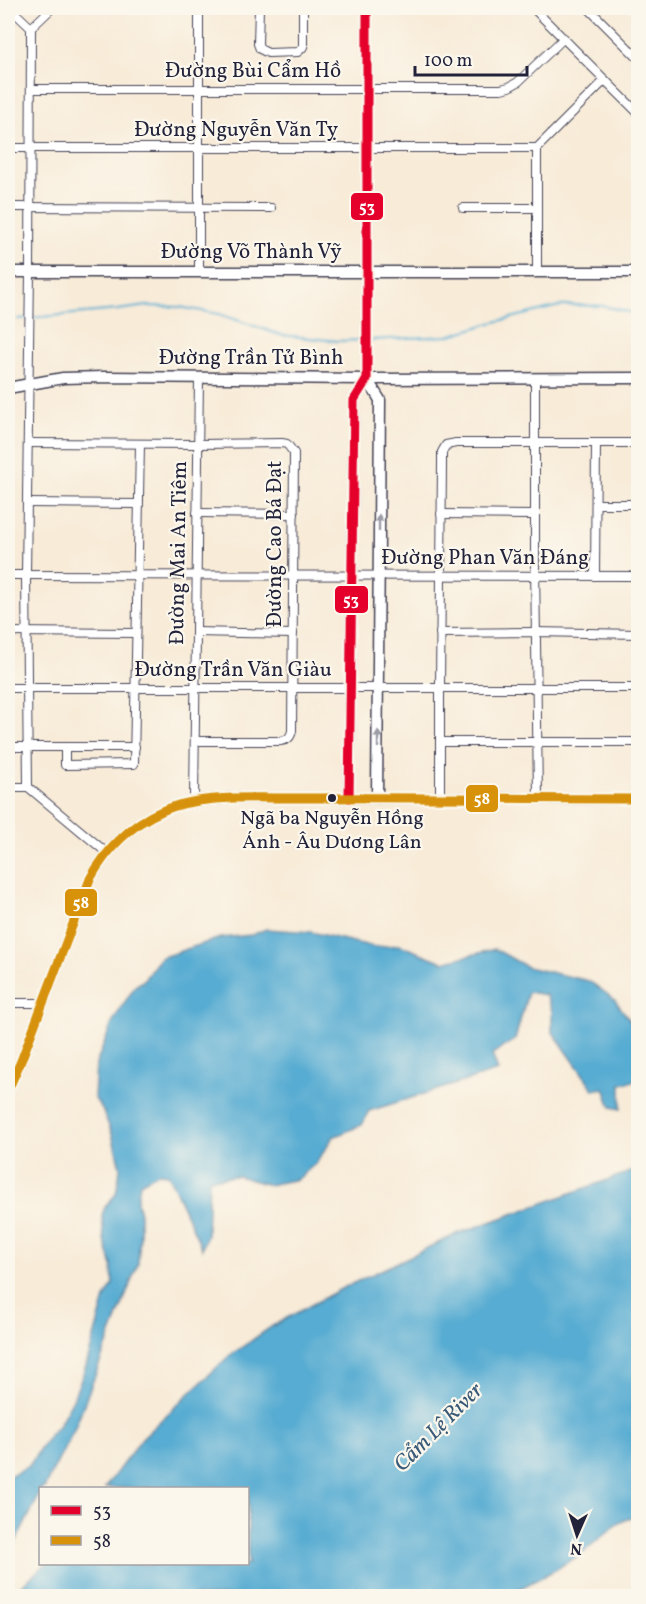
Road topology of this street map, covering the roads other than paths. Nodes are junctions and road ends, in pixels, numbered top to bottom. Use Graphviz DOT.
graph roads {
  1 [pos="10,8"];
  2 [pos="52,8"];
  3 [pos="199,8"];
  4 [pos="258,8"];
  5 [pos="303,8"];
  6 [pos="367,8"];
  7 [pos="533,8"];
  8 [pos="588,8"];
  9 [pos="31,28"];
  10 [pos="564,38"];
  11 [pos="639,58"];
  12 [pos="605,80"];
  13 [pos="31,89"];
  14 [pos="199,89"];
  15 [pos="367,89"];
  16 [pos="639,113"];
  17 [pos="8,148"];
  18 [pos="31,148"];
  19 [pos="199,148"];
  20 [pos="367,148"];
  21 [pos="537,148"];
  22 [pos="8,207"];
  23 [pos="30,207"];
  24 [pos="199,208"];
  25 [pos="271,208"];
  26 [pos="463,208"];
  27 [pos="537,208"];
  28 [pos="8,272"];
  29 [pos="30,272"];
  30 [pos="199,272"];
  31 [pos="367,272"];
  32 [pos="537,272"];
  33 [pos="639,272"];
  34 [pos="199,377"];
  35 [pos="535,378"];
  36 [pos="639,378"];
  37 [pos="367,379"];
  38 [pos="29,383"];
  39 [pos="8,388"];
  40 [pos="28,443"];
  41 [pos="534,443"];
  42 [pos="596,443"];
  43 [pos="639,443"];
  44 [pos="140,444"];
  45 [pos="198,444"];
  46 [pos="27,503"];
  47 [pos="138,504"];
  48 [pos="596,504"];
  49 [pos="639,504"];
  50 [pos="197,513"];
  51 [pos="294,514"];
  52 [pos="441,514"];
  53 [pos="535,515"];
  54 [pos="8,575"];
  55 [pos="26,575"];
  56 [pos="137,575"];
  57 [pos="196,575"];
  58 [pos="294,575"];
  59 [pos="352,575"];
  60 [pos="379,575"];
  61 [pos="441,576"];
  62 [pos="535,576"];
  63 [pos="596,576"];
  64 [pos="639,576"];
  65 [pos="8,632"];
  66 [pos="26,632"];
  67 [pos="196,632"];
  68 [pos="536,632"];
  69 [pos="136,633"];
  70 [pos="440,633"];
  71 [pos="293,634"];
  72 [pos="639,634"];
  73 [pos="8,688"];
  74 [pos="27,688"];
  75 [pos="135,688"];
  76 [pos="195,688"];
  77 [pos="293,688"];
  78 [pos="350,688"];
  79 [pos="378,688"];
  80 [pos="440,688"];
  81 [pos="639,688"];
  82 [pos="536,689"];
  83 [pos="195,741"];
  84 [pos="441,742"];
  85 [pos="537,742"];
  86 [pos="639,742"];
  87 [pos="8,747"];
  88 [pos="27,747"];
  89 [pos="65,747"];
  90 [pos="135,747"];
  91 [pos="8,787"];
  92 [pos="28,787"];
  93 [pos="349,798"];
  94 [pos="377,798"];
  95 [pos="440,798"];
  96 [pos="538,799"];
  97 [pos="639,799"];
  98 [pos="194,802"];
  99 [pos="107,853"];
  100 [pos="8,1003"];
  101 [pos="43,1003"];
  102 [pos="8,1090"];
  1 -- 9 [label="street"];
  2 -- 9 [label="street"];
  3 -- 14 [label="street"];
  4 -- 5 [label="street"];
  6 -- 15 [label="street"];
  7 -- 10 [label="street"];
  8 -- 11 [label="street"];
  9 -- 13 [label="street"];
  10 -- 12 [label="street"];
  10 -- 15 [label="street, Đường Bùi Cẩm Hồ"];
  12 -- 16 [label="street"];
  12 -- 21 [label="street"];
  13 -- 14 [label="street, Đường Bùi Cẩm Hồ"];
  13 -- 18 [label="street"];
  14 -- 15 [label="street, Đường Bùi Cẩm Hồ"];
  14 -- 19 [label="street"];
  15 -- 20 [label="street"];
  17 -- 18 [label="street, Đường Nguyễn Văn Tỵ"];
  18 -- 19 [label="street, Đường Nguyễn Văn Tỵ"];
  18 -- 23 [label="street"];
  19 -- 20 [label="street, Đường Nguyễn Văn Tỵ"];
  19 -- 24 [label="street"];
  20 -- 21 [label="street, Đường Nguyễn Văn Tỵ"];
  20 -- 31 [label="street"];
  21 -- 27 [label="street"];
  22 -- 23 [label="street"];
  23 -- 24 [label="street"];
  23 -- 29 [label="street"];
  24 -- 25 [label="street"];
  24 -- 30 [label="street"];
  26 -- 27 [label="street"];
  27 -- 32 [label="street"];
  28 -- 29 [label="street, Đường Võ Thành Vỹ"];
  29 -- 30 [label="street, Đường Võ Thành Vỹ"];
  29 -- 38 [label="street"];
  30 -- 31 [label="street, Đường Võ Thành Vỹ"];
  31 -- 32 [label="street, Đường Võ Thành Vỹ"];
  31 -- 37 [label="street"];
  32 -- 33 [label="street, Đường Võ Thành Vỹ"];
  34 -- 37 [label="street, Đường Trần Tử Bình"];
  34 -- 38 [label="street, Đường Trần Tử Bình"];
  34 -- 45 [label="street, Đường Mai An Tiêm"];
  35 -- 36 [label="street, Đường Trần Tử Bình"];
  35 -- 37 [label="street, Đường Trần Tử Bình"];
  35 -- 41 [label="street"];
  37 -- 59 [label="street"];
  60 -- 37 [label="street, one-way"];
  38 -- 39 [label="street, Đường Trần Tử Bình"];
  38 -- 40 [label="street"];
  40 -- 44 [label="street, Đường Cao Bá Đạt"];
  40 -- 46 [label="street"];
  41 -- 42 [label="street"];
  41 -- 52 [label="street"];
  41 -- 53 [label="street"];
  42 -- 43 [label="street"];
  42 -- 48 [label="street"];
  44 -- 45 [label="street, Đường Cao Bá Đạt"];
  44 -- 47 [label="street"];
  45 -- 50 [label="street, Đường Mai An Tiêm"];
  45 -- 51 [label="street, Đường Cao Bá Đạt"];
  46 -- 47 [label="street"];
  46 -- 55 [label="street"];
  47 -- 56 [label="street"];
  48 -- 49 [label="street"];
  48 -- 63 [label="street"];
  50 -- 51 [label="street"];
  50 -- 57 [label="street, Đường Mai An Tiêm"];
  51 -- 58 [label="street, Đường Cao Bá Đạt"];
  52 -- 53 [label="street"];
  52 -- 61 [label="street"];
  53 -- 62 [label="street"];
  54 -- 55 [label="street, Đường Phan Văn Đáng"];
  55 -- 56 [label="street, Đường Phan Văn Đáng"];
  55 -- 66 [label="street"];
  56 -- 57 [label="street, Đường Phan Văn Đáng"];
  56 -- 69 [label="street"];
  57 -- 58 [label="street, Đường Phan Văn Đáng"];
  57 -- 67 [label="street, Đường Mai An Tiêm"];
  58 -- 59 [label="street, Đường Phan Văn Đáng"];
  58 -- 71 [label="street, Đường Cao Bá Đạt"];
  59 -- 60 [label="street, Đường Phan Văn Đáng"];
  59 -- 78 [label="street"];
  60 -- 61 [label="street, Đường Phan Văn Đáng"];
  60 -- 79 [label="street"];
  61 -- 62 [label="street, Đường Phan Văn Đáng"];
  61 -- 70 [label="street"];
  62 -- 63 [label="street, Đường Phan Văn Đáng"];
  62 -- 68 [label="street"];
  63 -- 64 [label="street, Đường Phan Văn Đáng"];
  65 -- 66 [label="street"];
  66 -- 69 [label="street"];
  66 -- 74 [label="street"];
  67 -- 71 [label="street"];
  67 -- 76 [label="street, Đường Mai An Tiêm"];
  68 -- 70 [label="street"];
  68 -- 72 [label="street"];
  68 -- 82 [label="street"];
  69 -- 75 [label="street"];
  70 -- 80 [label="street"];
  71 -- 77 [label="street, Đường Cao Bá Đạt"];
  73 -- 74 [label="street, Đường Trần Văn Giàu"];
  74 -- 75 [label="street, Đường Trần Văn Giàu"];
  74 -- 88 [label="street"];
  75 -- 76 [label="street, Đường Trần Văn Giàu"];
  75 -- 90 [label="street"];
  76 -- 77 [label="street, Đường Trần Văn Giàu"];
  76 -- 83 [label="street, Đường Mai An Tiêm"];
  77 -- 78 [label="street, Đường Trần Văn Giàu"];
  77 -- 83 [label="street, Đường Cao Bá Đạt"];
  78 -- 79 [label="street, Đường Trần Văn Giàu"];
  78 -- 93 [label="street"];
  79 -- 80 [label="street, Đường Trần Văn Giàu"];
  94 -- 79 [label="street, one-way"];
  80 -- 82 [label="street, Đường Trần Văn Giàu"];
  80 -- 84 [label="street"];
  81 -- 82 [label="street, Đường Trần Văn Giàu"];
  82 -- 85 [label="street"];
  83 -- 98 [label="street, Đường Mai An Tiêm"];
  84 -- 85 [label="street"];
  84 -- 95 [label="street"];
  85 -- 86 [label="street"];
  85 -- 96 [label="street"];
  87 -- 88 [label="street"];
  88 -- 89 [label="street"];
  88 -- 92 [label="street"];
  89 -- 90 [label="street"];
  89 -- 90 [label="street"];
  91 -- 92 [label="street"];
  92 -- 99 [label="street"];
  93 -- 94 [label="street"];
  93 -- 98 [label="street"];
  94 -- 95 [label="street"];
  95 -- 96 [label="street"];
  96 -- 97 [label="street"];
  98 -- 99 [label="street"];
  99 -- 101 [label="street"];
  100 -- 101 [label="street"];
  101 -- 102 [label="street"];
}
